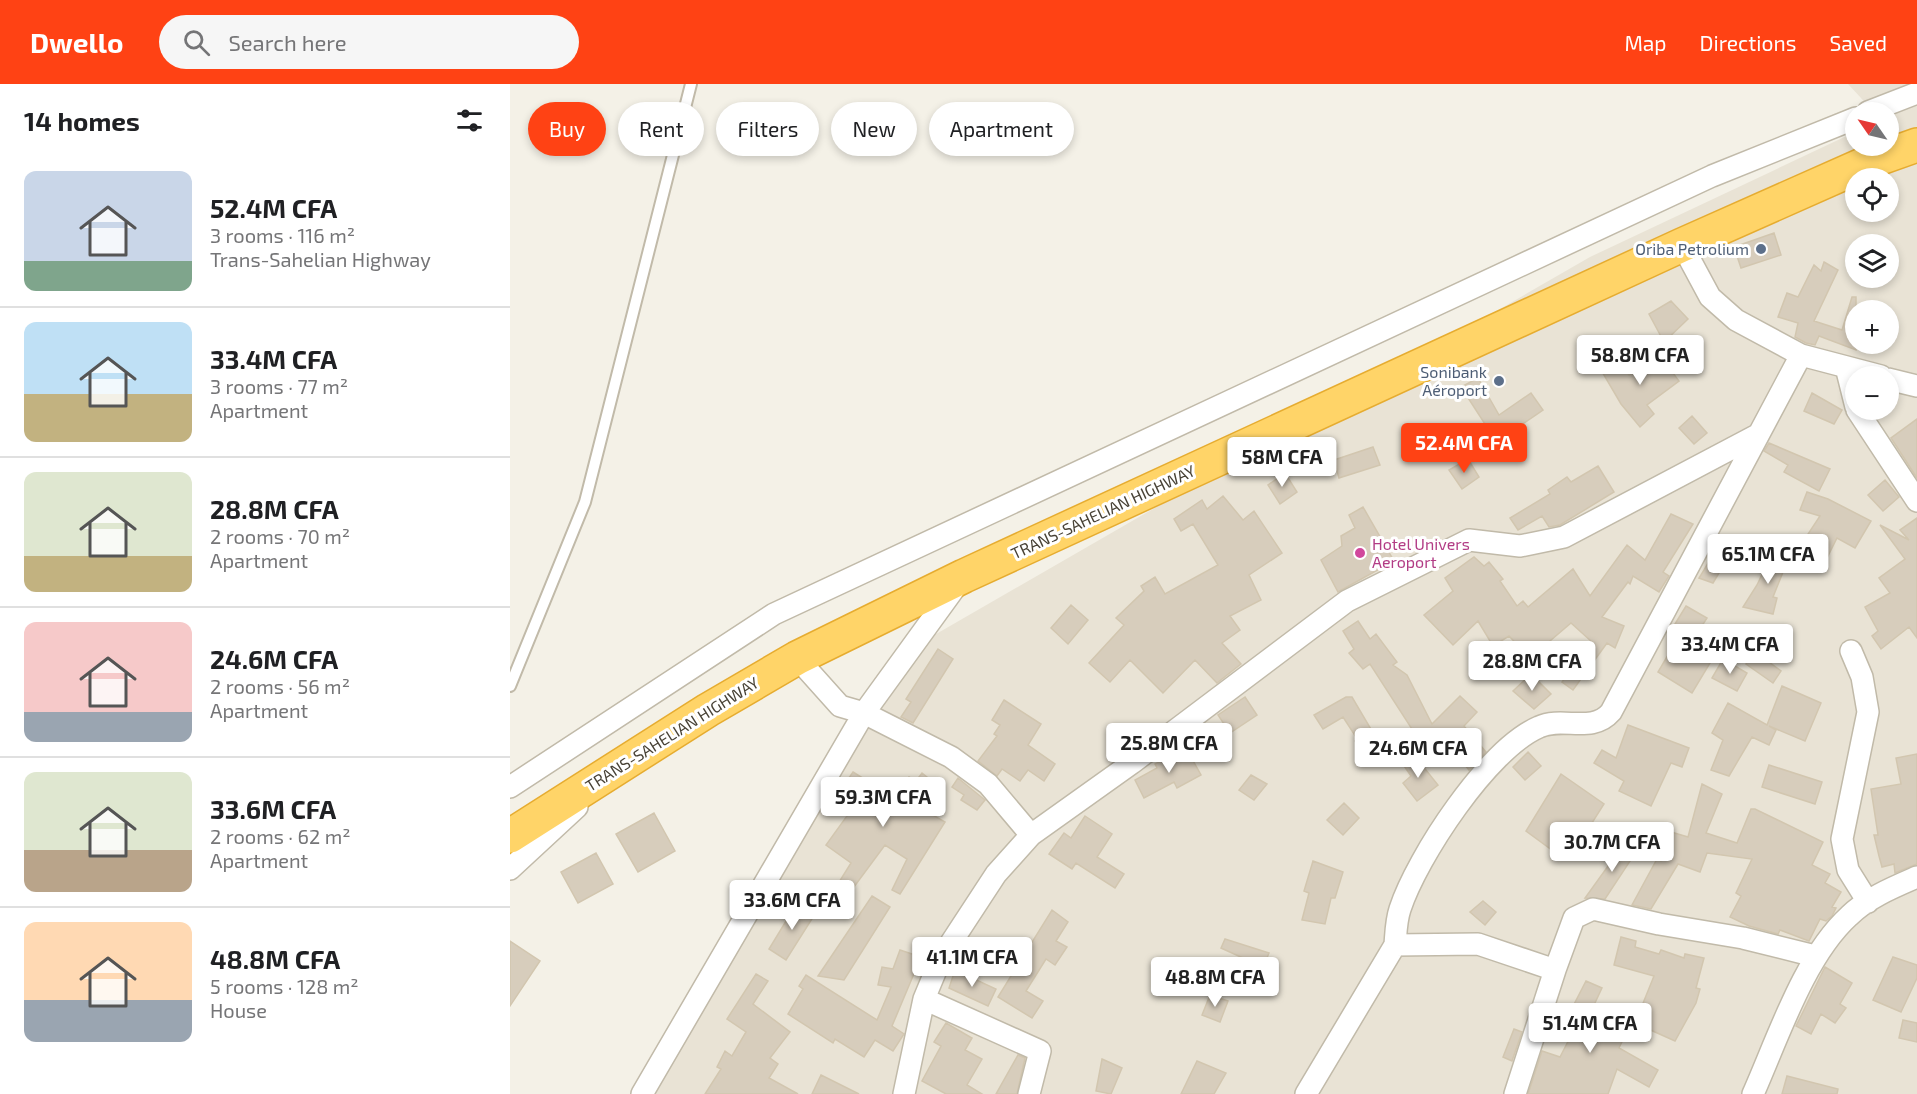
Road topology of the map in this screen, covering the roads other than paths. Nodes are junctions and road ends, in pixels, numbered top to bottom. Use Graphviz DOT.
graph roads {
  1 [pos="691,84"];
  2 [pos="1917,93"];
  3 [pos="1894,102"];
  4 [pos="1845,122"];
  5 [pos="1917,145"];
  6 [pos="1682,244"];
  7 [pos="1801,355"];
  8 [pos="1845,367"];
  9 [pos="1899,382"];
  10 [pos="1917,386"];
  11 [pos="1864,420"];
  12 [pos="1759,434"];
  13 [pos="1917,501"];
  14 [pos="964,576"];
  15 [pos="1851,651"];
  16 [pos="797,658"];
  17 [pos="510,687"];
  18 [pos="864,713"];
  19 [pos="625,762"];
  20 [pos="510,787"];
  21 [pos="1031,835"];
  22 [pos="510,836"];
  23 [pos="510,869"];
  24 [pos="1917,877"];
  25 [pos="1868,902"];
  26 [pos="1395,945"];
  27 [pos="1815,956"];
  28 [pos="1555,970"];
  29 [pos="924,999"];
  30 [pos="642,1094"];
  31 [pos="904,1094"];
  32 [pos="1029,1094"];
  33 [pos="1306,1094"];
  34 [pos="1515,1094"];
  35 [pos="1753,1094"];
  1 -- 17 [label="lane"];
  2 -- 3 [label="street"];
  4 -- 20 [label="street"];
  5 -- 6 [label="highway, TRANS-SAHELIAN HIGHWAY"];
  6 -- 7 [label="street"];
  6 -- 14 [label="highway, TRANS-SAHELIAN HIGHWAY"];
  7 -- 8 [label="street"];
  7 -- 12 [label="street"];
  9 -- 10 [label="street"];
  11 -- 13 [label="street"];
  12 -- 21 [label="street"];
  12 -- 26 [label="street"];
  14 -- 16 [label="highway, TRANS-SAHELIAN HIGHWAY"];
  14 -- 18 [label="street"];
  15 -- 25 [label="street"];
  16 -- 18 [label="street"];
  16 -- 19 [label="highway, TRANS-SAHELIAN HIGHWAY"];
  18 -- 21 [label="street"];
  18 -- 30 [label="street"];
  19 -- 22 [label="highway, TRANS-SAHELIAN HIGHWAY"];
  19 -- 23 [label="street"];
  21 -- 29 [label="street"];
  24 -- 25 [label="street"];
  25 -- 27 [label="street"];
  26 -- 28 [label="street"];
  26 -- 33 [label="street"];
  27 -- 28 [label="street"];
  27 -- 35 [label="street"];
  28 -- 34 [label="street"];
  29 -- 31 [label="street"];
  29 -- 32 [label="street"];
}
